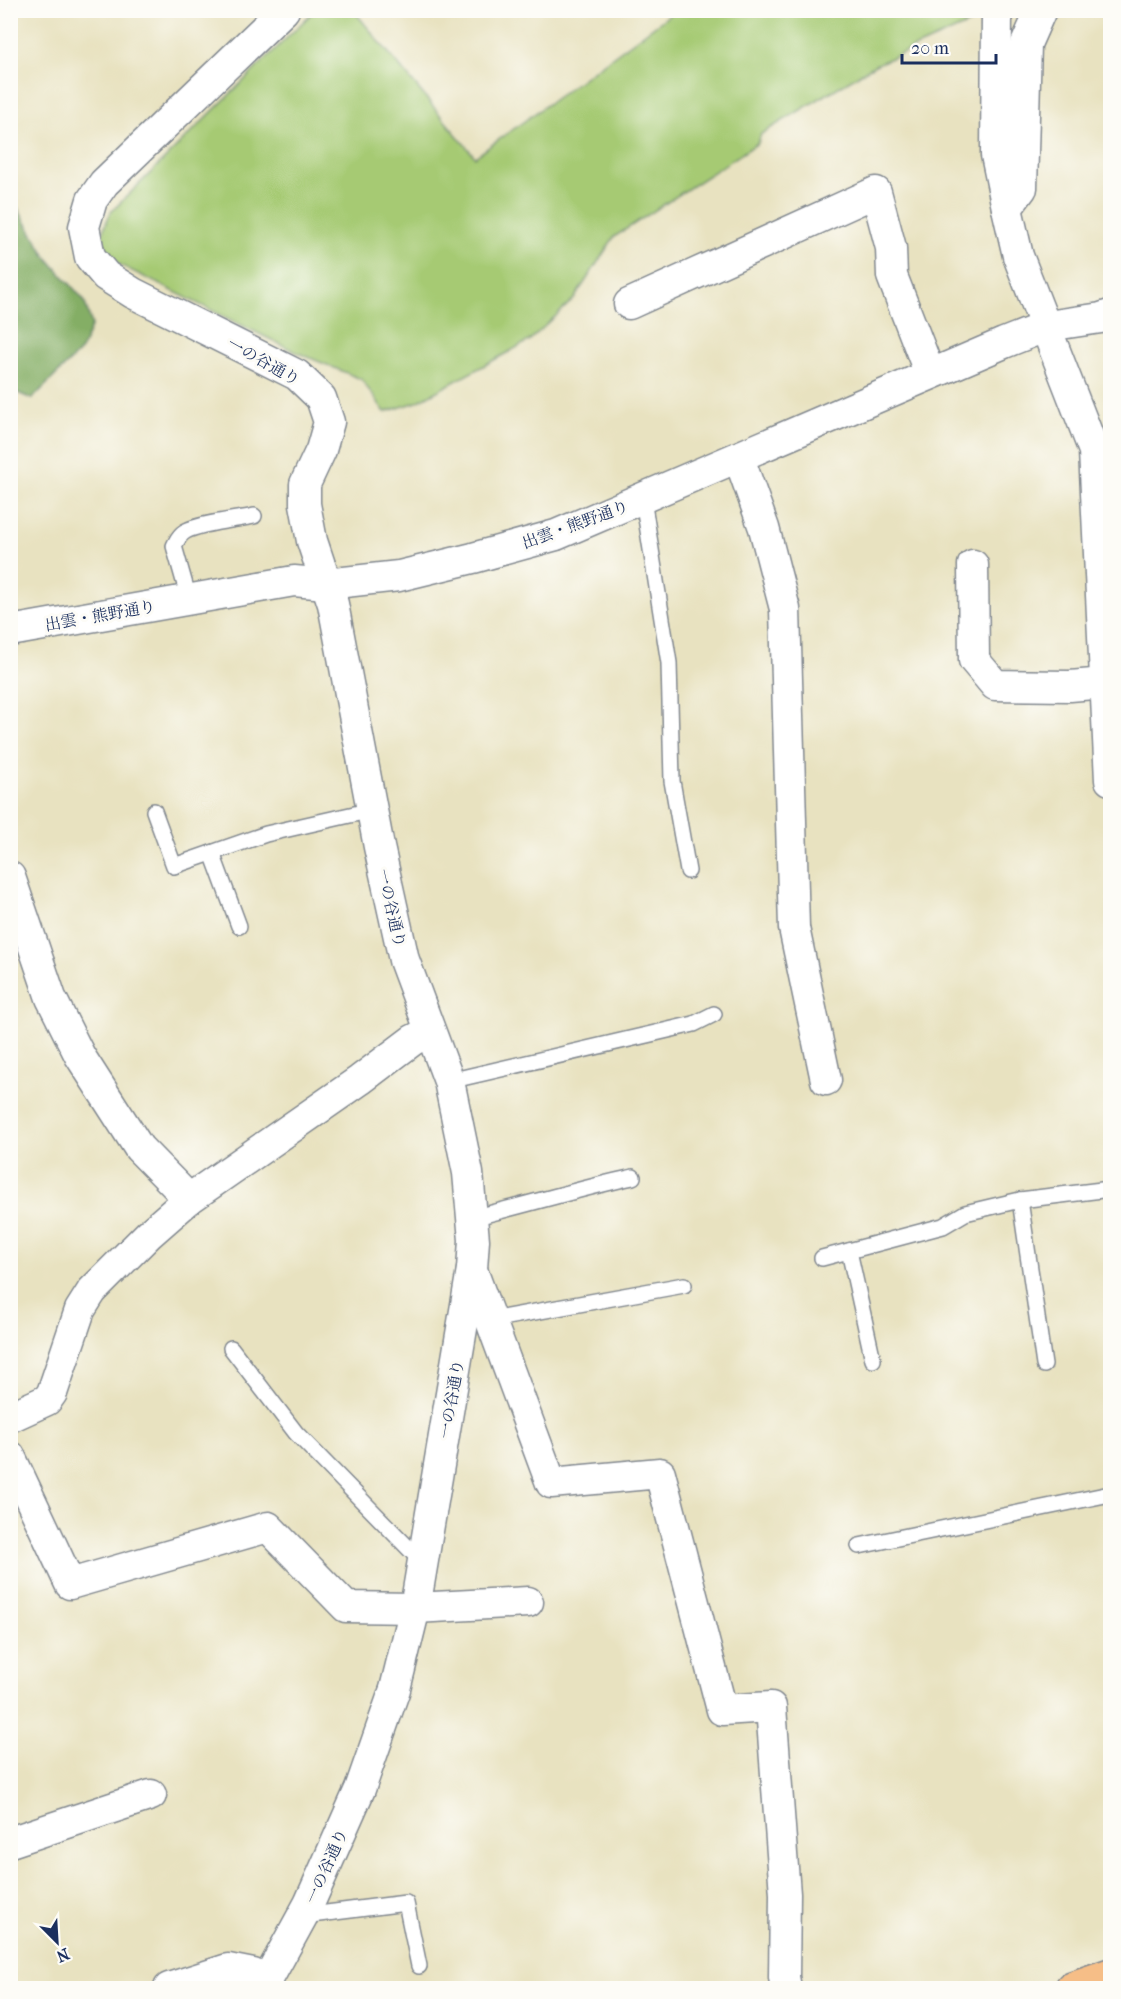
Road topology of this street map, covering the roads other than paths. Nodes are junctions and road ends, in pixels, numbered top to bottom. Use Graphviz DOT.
graph roads {
  1 [pos="284,10"];
  2 [pos="997,10"];
  3 [pos="1041,10"];
  4 [pos="1007,208"];
  5 [pos="629,304"];
  6 [pos="1110,315"];
  7 [pos="1047,326"];
  8 [pos="930,374"];
  9 [pos="740,458"];
  10 [pos="1102,461"];
  11 [pos="642,499"];
  12 [pos="254,516"];
  13 [pos="973,565"];
  14 [pos="326,584"];
  15 [pos="189,599"];
  16 [pos="10,631"];
  17 [pos="1106,683"];
  18 [pos="1110,780"];
  19 [pos="372,810"];
  20 [pos="154,811"];
  21 [pos="212,853"];
  22 [pos="688,871"];
  23 [pos="12,888"];
  24 [pos="239,926"];
  25 [pos="714,1014"];
  26 [pos="429,1032"];
  27 [pos="826,1080"];
  28 [pos="449,1081"];
  29 [pos="633,1177"];
  30 [pos="1110,1189"];
  31 [pos="189,1199"];
  32 [pos="1020,1200"];
  33 [pos="472,1218"];
  34 [pos="849,1251"];
  35 [pos="822,1258"];
  36 [pos="472,1269"];
  37 [pos="684,1285"];
  38 [pos="491,1320"];
  39 [pos="231,1348"];
  40 [pos="873,1360"];
  41 [pos="1044,1365"];
  42 [pos="10,1417"];
  43 [pos="10,1456"];
  44 [pos="1110,1494"];
  45 [pos="859,1546"];
  46 [pos="423,1563"];
  47 [pos="528,1602"];
  48 [pos="415,1608"];
  49 [pos="151,1795"];
  50 [pos="10,1842"];
  51 [pos="303,1916"];
  52 [pos="419,1966"];
  53 [pos="1110,1975"];
  54 [pos="265,1985"];
  55 [pos="169,1989"];
  56 [pos="786,1989"];
  57 [pos="1072,1989"];
  1 -- 14 [label="street, 一の谷通り"];
  2 -- 4 [label="street"];
  3 -- 4 [label="street"];
  4 -- 7 [label="street"];
  5 -- 8 [label="street"];
  6 -- 7 [label="street, 出雲・熊野通り"];
  7 -- 8 [label="street, 出雲・熊野通り"];
  7 -- 10 [label="street"];
  8 -- 9 [label="street, 出雲・熊野通り"];
  9 -- 11 [label="street, 出雲・熊野通り"];
  9 -- 27 [label="street"];
  10 -- 17 [label="street"];
  11 -- 14 [label="street, 出雲・熊野通り"];
  11 -- 22 [label="lane"];
  12 -- 15 [label="lane"];
  13 -- 17 [label="street"];
  14 -- 15 [label="street, 出雲・熊野通り"];
  14 -- 19 [label="street, 一の谷通り"];
  15 -- 16 [label="street, 出雲・熊野通り"];
  17 -- 18 [label="street"];
  19 -- 21 [label="lane"];
  19 -- 26 [label="street, 一の谷通り"];
  20 -- 21 [label="lane"];
  21 -- 24 [label="lane"];
  23 -- 31 [label="street"];
  25 -- 28 [label="lane"];
  26 -- 28 [label="street, 一の谷通り"];
  26 -- 31 [label="street"];
  28 -- 33 [label="street, 一の谷通り"];
  29 -- 33 [label="lane"];
  30 -- 32 [label="lane"];
  31 -- 42 [label="street"];
  32 -- 34 [label="lane"];
  32 -- 41 [label="lane"];
  33 -- 36 [label="street, 一の谷通り"];
  34 -- 35 [label="lane"];
  34 -- 40 [label="lane"];
  36 -- 38 [label="street"];
  36 -- 46 [label="street, 一の谷通り"];
  37 -- 38 [label="lane"];
  38 -- 56 [label="street"];
  39 -- 46 [label="lane"];
  43 -- 48 [label="street"];
  44 -- 45 [label="lane"];
  46 -- 48 [label="street, 一の谷通り"];
  47 -- 48 [label="street"];
  48 -- 51 [label="street, 一の谷通り"];
  49 -- 50 [label="street"];
  51 -- 52 [label="lane"];
  51 -- 54 [label="street, 一の谷通り"];
  53 -- 57 [label="main road"];
  54 -- 55 [label="street"];
}
